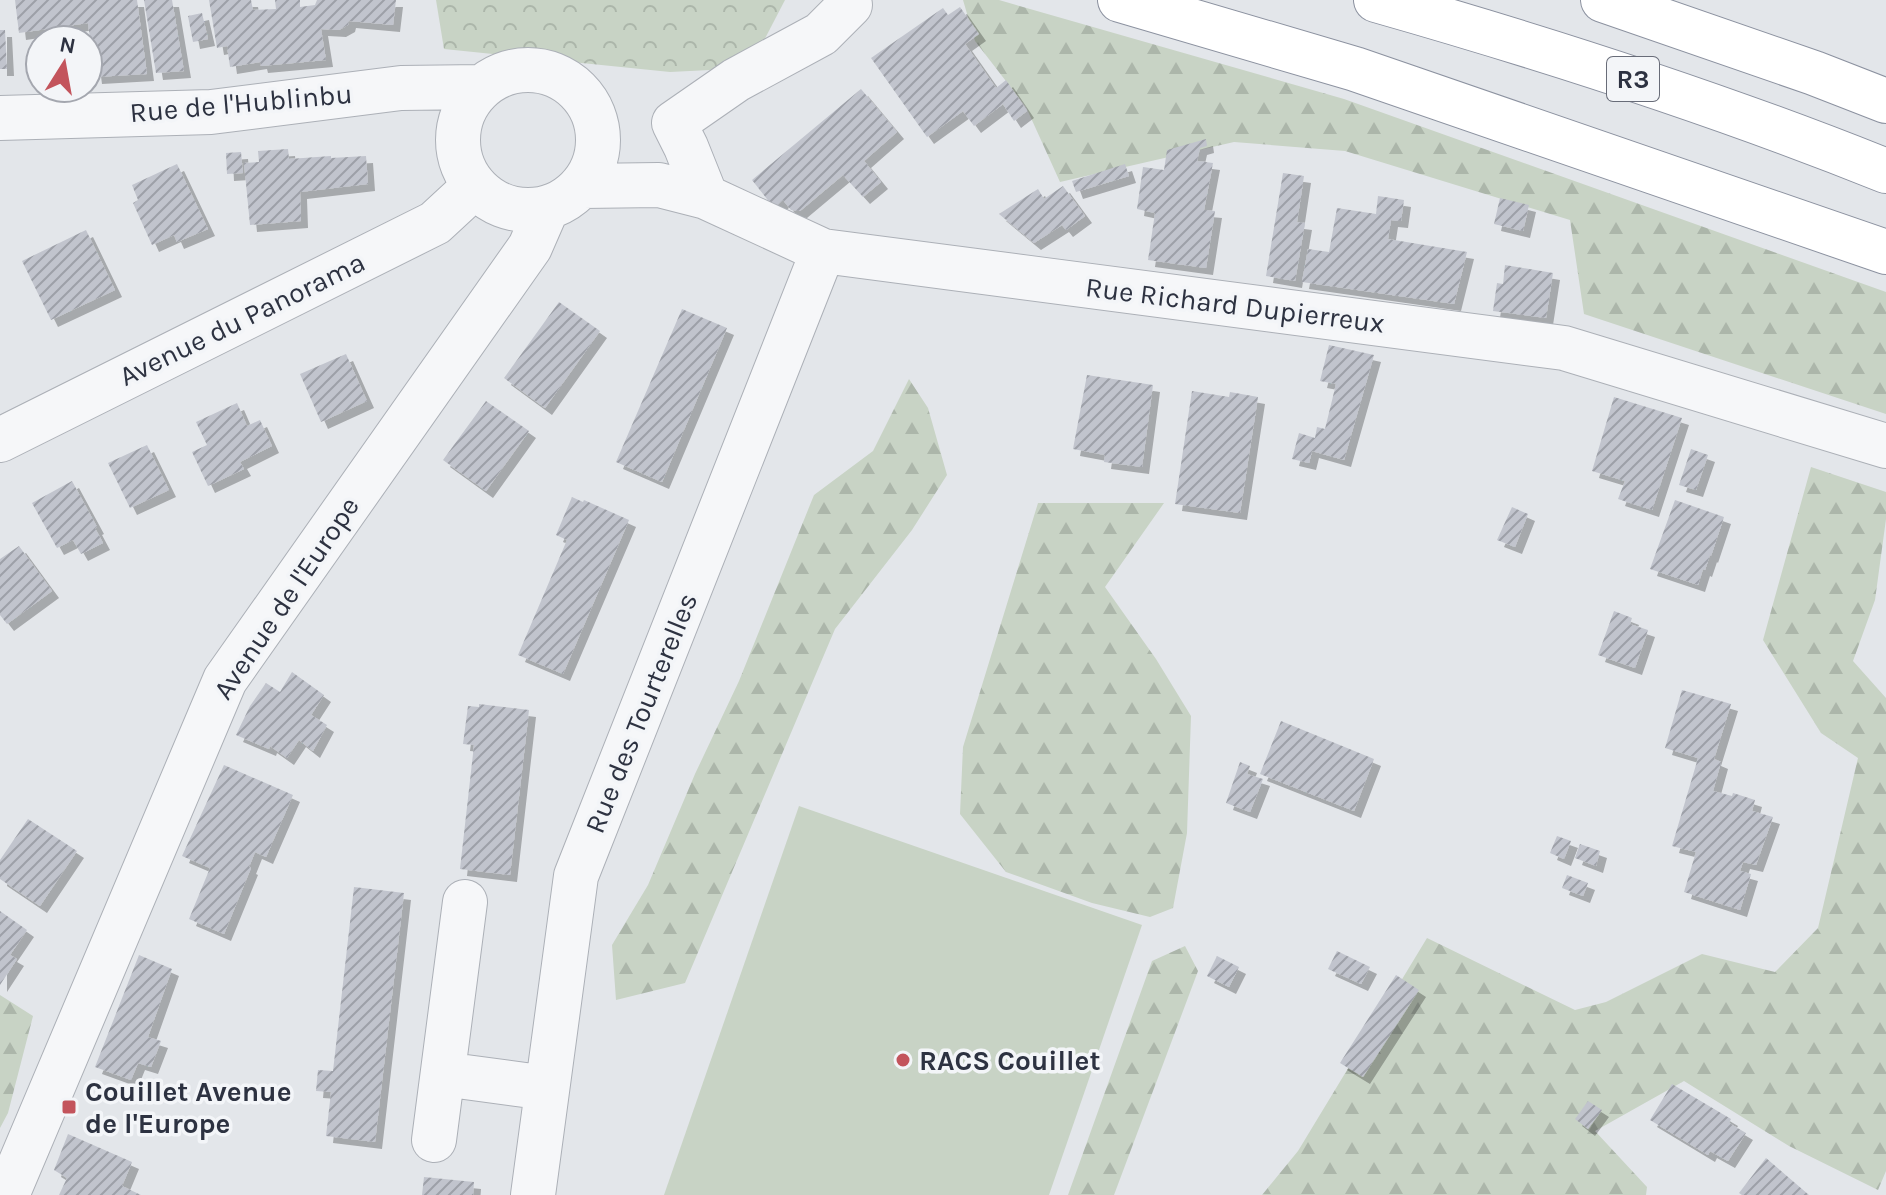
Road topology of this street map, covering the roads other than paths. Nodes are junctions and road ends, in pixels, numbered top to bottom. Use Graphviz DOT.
graph roads {
  1 [pos="1120,0"];
  2 [pos="1376,0"];
  3 [pos="1603,0"];
  4 [pos="850,5"];
  5 [pos="481,87"];
  6 [pos="1886,101"];
  7 [pos="0,118"];
  8 [pos="1886,171"];
  9 [pos="475,186"];
  10 [pos="565,197"];
  11 [pos="706,197"];
  12 [pos="823,251"];
  13 [pos="1886,252"];
  14 [pos="0,440"];
  15 [pos="1886,446"];
  16 [pos="465,902"];
  17 [pos="443,1074"];
  18 [pos="547,1088"];
  19 [pos="434,1140"];
  20 [pos="7,1195"];
  21 [pos="533,1195"];
  1 -- 13 [label="highway"];
  2 -- 8 [label="highway, R3"];
  3 -- 6 [label="highway, R3"];
  4 -- 11 [label="street"];
  5 -- 7 [label="street, Rue de l'Hublinbu"];
  5 -- 9 [label="street"];
  5 -- 10 [label="street"];
  9 -- 10 [label="street"];
  9 -- 14 [label="street, Avenue du Panorama"];
  10 -- 11 [label="street, Rue Richard Dupierreux"];
  10 -- 20 [label="street, Avenue de l'Europe"];
  11 -- 12 [label="street, Rue Richard Dupierreux"];
  12 -- 15 [label="street, Rue Richard Dupierreux"];
  12 -- 18 [label="street, Rue des Tourterelles"];
  16 -- 17 [label="street"];
  17 -- 18 [label="street"];
  17 -- 19 [label="street"];
  18 -- 21 [label="street, Rue des Tourterelles"];
}
